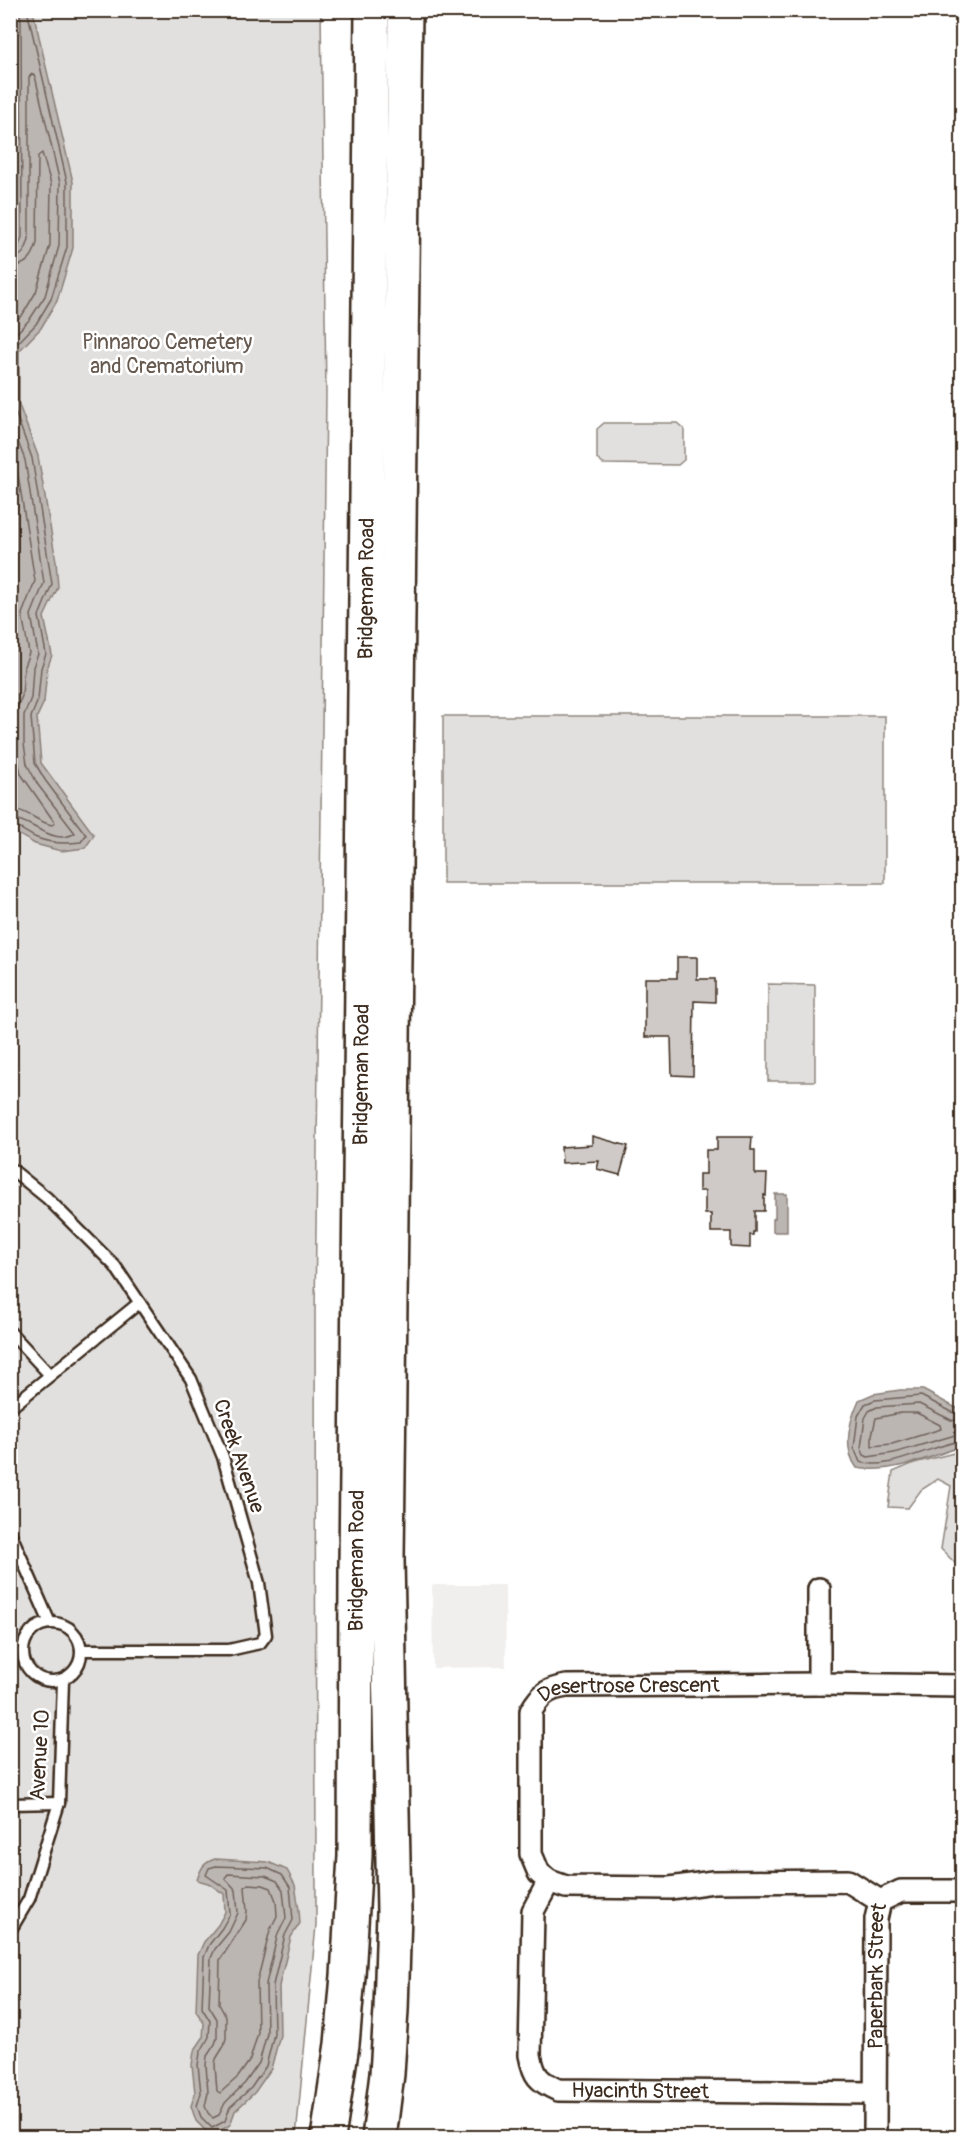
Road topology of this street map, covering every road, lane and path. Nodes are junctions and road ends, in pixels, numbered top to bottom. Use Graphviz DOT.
graph roads {
  1 [pos="372,10"];
  2 [pos="405,10"];
  3 [pos="388,58"];
  4 [pos="10,1168"];
  5 [pos="140,1303"];
  6 [pos="10,1332"];
  7 [pos="50,1375"];
  8 [pos="10,1408"];
  9 [pos="10,1532"];
  10 [pos="819,1589"];
  11 [pos="50,1623"];
  12 [pos="16,1650"];
  13 [pos="81,1650"];
  14 [pos="63,1680"];
  15 [pos="819,1684"];
  16 [pos="963,1686"];
  17 [pos="59,1803"];
  18 [pos="10,1804"];
  19 [pos="394,1854"];
  20 [pos="355,1856"];
  21 [pos="549,1881"];
  22 [pos="963,1891"];
  23 [pos="880,1901"];
  24 [pos="10,1931"];
  25 [pos="875,2093"];
  26 [pos="385,2131"];
  27 [pos="328,2138"];
  28 [pos="875,2138"];
  1 -- 3 [label="main road, Bridgeman Road"];
  2 -- 3 [label="main road, Bridgeman Road"];
  3 -- 19 [label="main road, Bridgeman Road"];
  3 -- 20 [label="main road, Bridgeman Road"];
  4 -- 5 [label="lane, Creek Avenue"];
  5 -- 7 [label="lane"];
  5 -- 13 [label="lane, Creek Avenue"];
  6 -- 7 [label="lane"];
  7 -- 8 [label="lane"];
  9 -- 11 [label="lane"];
  10 -- 15 [label="street"];
  11 -- 12 [label="lane"];
  11 -- 13 [label="lane"];
  12 -- 14 [label="lane"];
  13 -- 14 [label="lane"];
  14 -- 17 [label="lane, Avenue 10"];
  15 -- 16 [label="street, Desertrose Crescent"];
  15 -- 21 [label="street, Desertrose Crescent"];
  17 -- 18 [label="lane"];
  17 -- 24 [label="lane, Avenue 10"];
  19 -- 20 [label="main road"];
  19 -- 26 [label="main road, Bridgeman Road"];
  20 -- 27 [label="main road, Bridgeman Road"];
  21 -- 23 [label="street"];
  21 -- 25 [label="street, Hyacinth Street"];
  22 -- 23 [label="street, Paperbark Street"];
  23 -- 25 [label="street, Paperbark Street"];
  25 -- 28 [label="street, Paperbark Street"];
}
